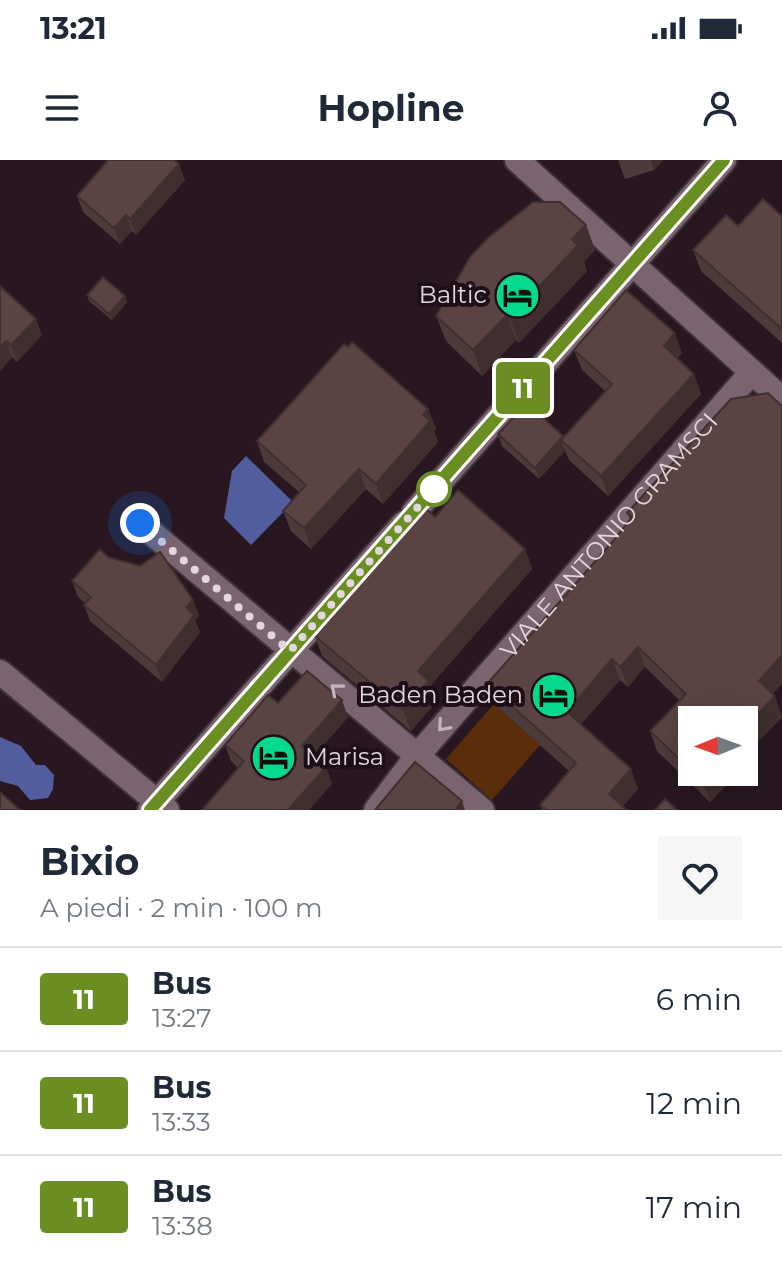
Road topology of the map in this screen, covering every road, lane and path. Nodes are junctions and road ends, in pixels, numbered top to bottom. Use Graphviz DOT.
graph roads {
  1 [pos="517,160"];
  2 [pos="724,160"];
  3 [pos="634,263"];
  4 [pos="752,372"];
  5 [pos="782,399"];
  6 [pos="140,523"];
  7 [pos="290,651"];
  8 [pos="0,672"];
  9 [pos="417,756"];
  10 [pos="158,807"];
  11 [pos="376,810"];
  12 [pos="482,810"];
  1 -- 3 [label="street"];
  2 -- 3 [label="street"];
  3 -- 4 [label="street"];
  3 -- 7 [label="street"];
  4 -- 5 [label="street"];
  4 -- 9 [label="street, VIALE ANTONIO GRAMSCI, one-way"];
  6 -- 7 [label="street"];
  9 -- 7 [label="street, one-way"];
  7 -- 10 [label="street"];
  8 -- 10 [label="street"];
  9 -- 11 [label="street, VIALE ANTONIO GRAMSCI"];
  9 -- 12 [label="street"];
}
